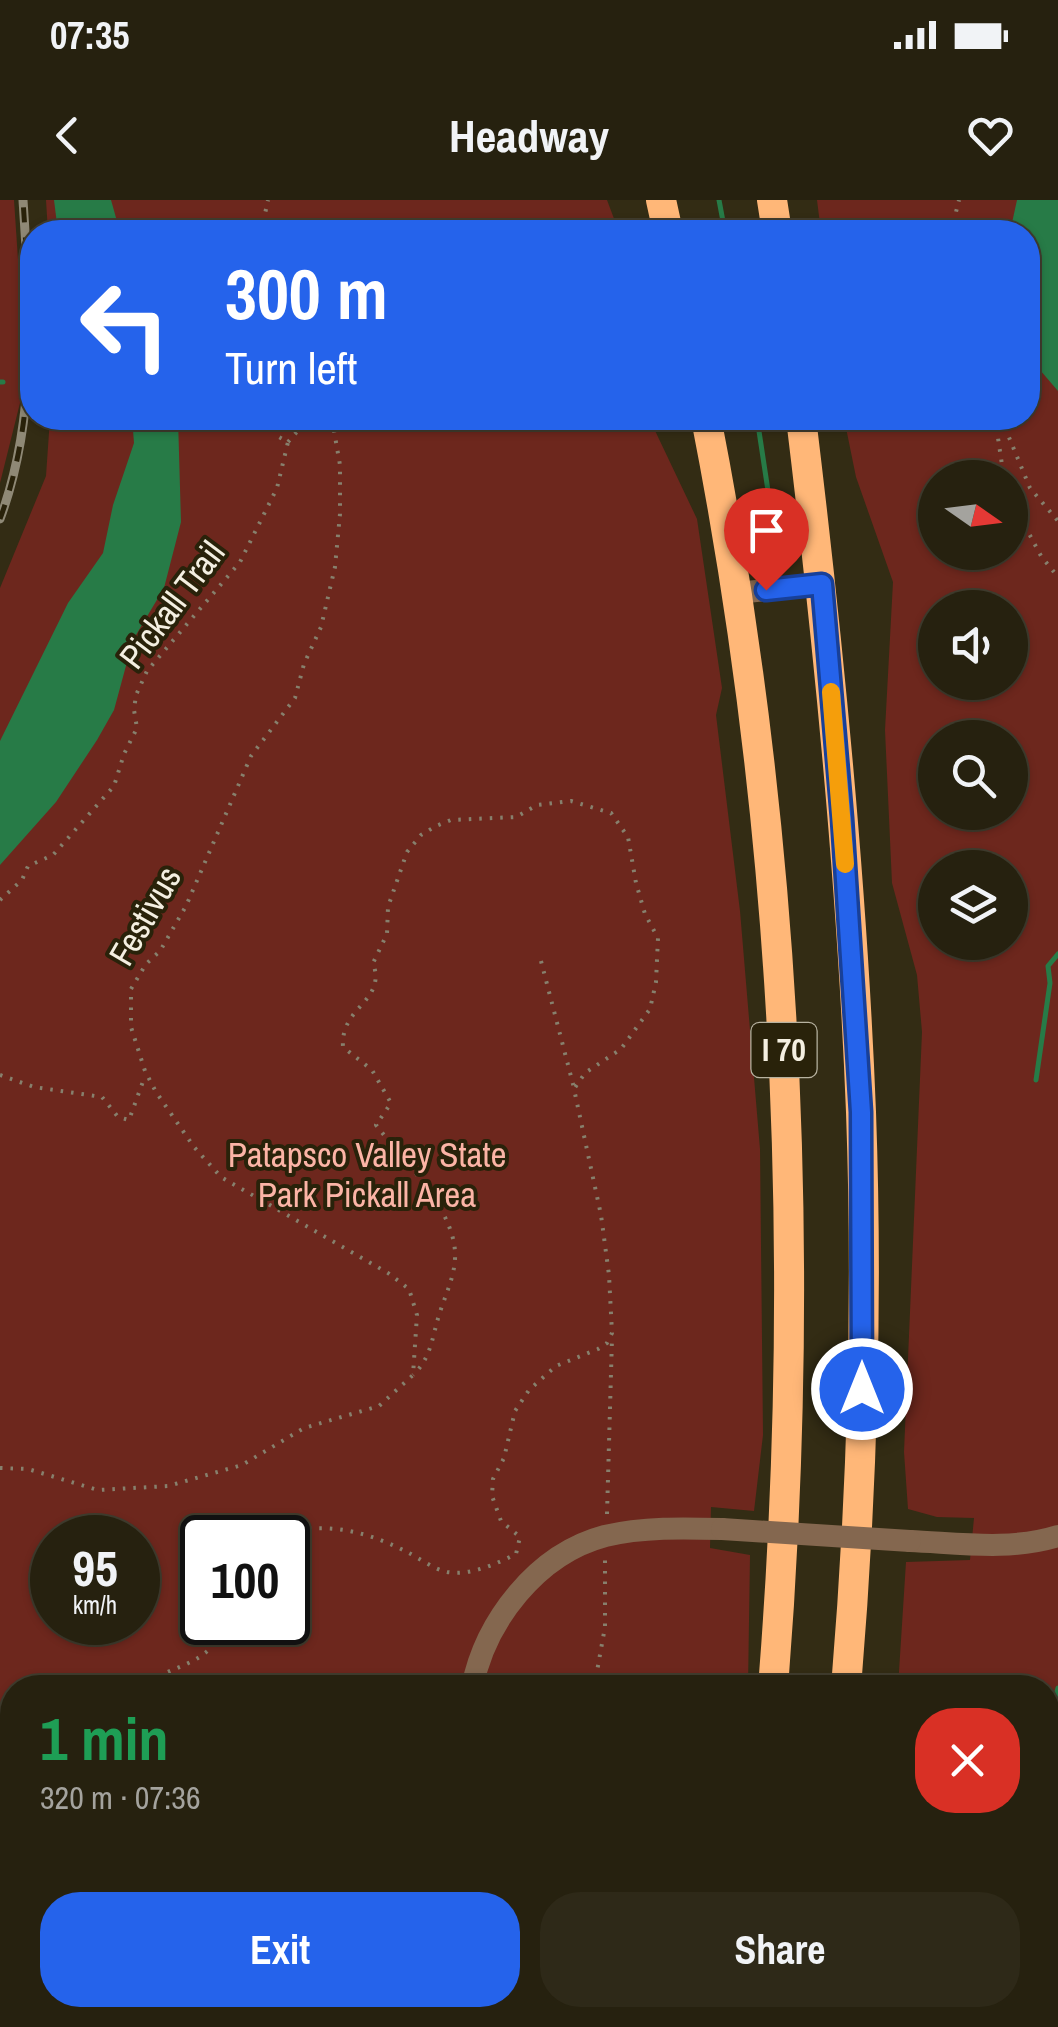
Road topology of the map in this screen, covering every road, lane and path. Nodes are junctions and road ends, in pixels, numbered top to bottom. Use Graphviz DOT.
graph roads {
  1 [pos="276,430"];
  2 [pos="298,430"];
  3 [pos="334,430"];
  4 [pos="708,430"];
  5 [pos="803,430"];
  6 [pos="999,430"];
  7 [pos="1003,430"];
  8 [pos="288,442"];
  9 [pos="1002,460"];
  10 [pos="1058,520"];
  11 [pos="1028,533"];
  12 [pos="1058,577"];
  13 [pos="822,584"];
  14 [pos="738,593"];
  15 [pos="0,900"];
  16 [pos="541,961"];
  17 [pos="145,1071"];
  18 [pos="0,1075"];
  19 [pos="574,1089"];
  20 [pos="612,1333"];
  21 [pos="413,1376"];
  22 [pos="0,1468"];
  23 [pos="310,1527"];
  24 [pos="607,1536"];
  25 [pos="1058,1536"];
  26 [pos="212,1645"];
  27 [pos="158,1675"];
  28 [pos="476,1675"];
  29 [pos="596,1675"];
  30 [pos="774,1675"];
  31 [pos="847,1675"];
  1 -- 8 [label="path"];
  2 -- 8 [label="path"];
  3 -- 17 [label="path, Festivus"];
  4 -- 14 [label="highway, I 70"];
  5 -- 13 [label="highway, I 70"];
  6 -- 9 [label="path"];
  7 -- 10 [label="path"];
  8 -- 15 [label="path, Pickall Trail"];
  11 -- 12 [label="path"];
  13 -- 14 [label="lane"];
  13 -- 31 [label="highway, I 70"];
  14 -- 30 [label="highway, I 70"];
  16 -- 19 [label="path"];
  17 -- 18 [label="path"];
  17 -- 21 [label="path, Festivus"];
  19 -- 20 [label="path"];
  19 -- 21 [label="path"];
  20 -- 23 [label="path"];
  20 -- 24 [label="path"];
  21 -- 22 [label="path"];
  24 -- 25 [label="lane, bridge"];
  24 -- 28 [label="lane"];
  24 -- 29 [label="path"];
  26 -- 27 [label="path"];
}
